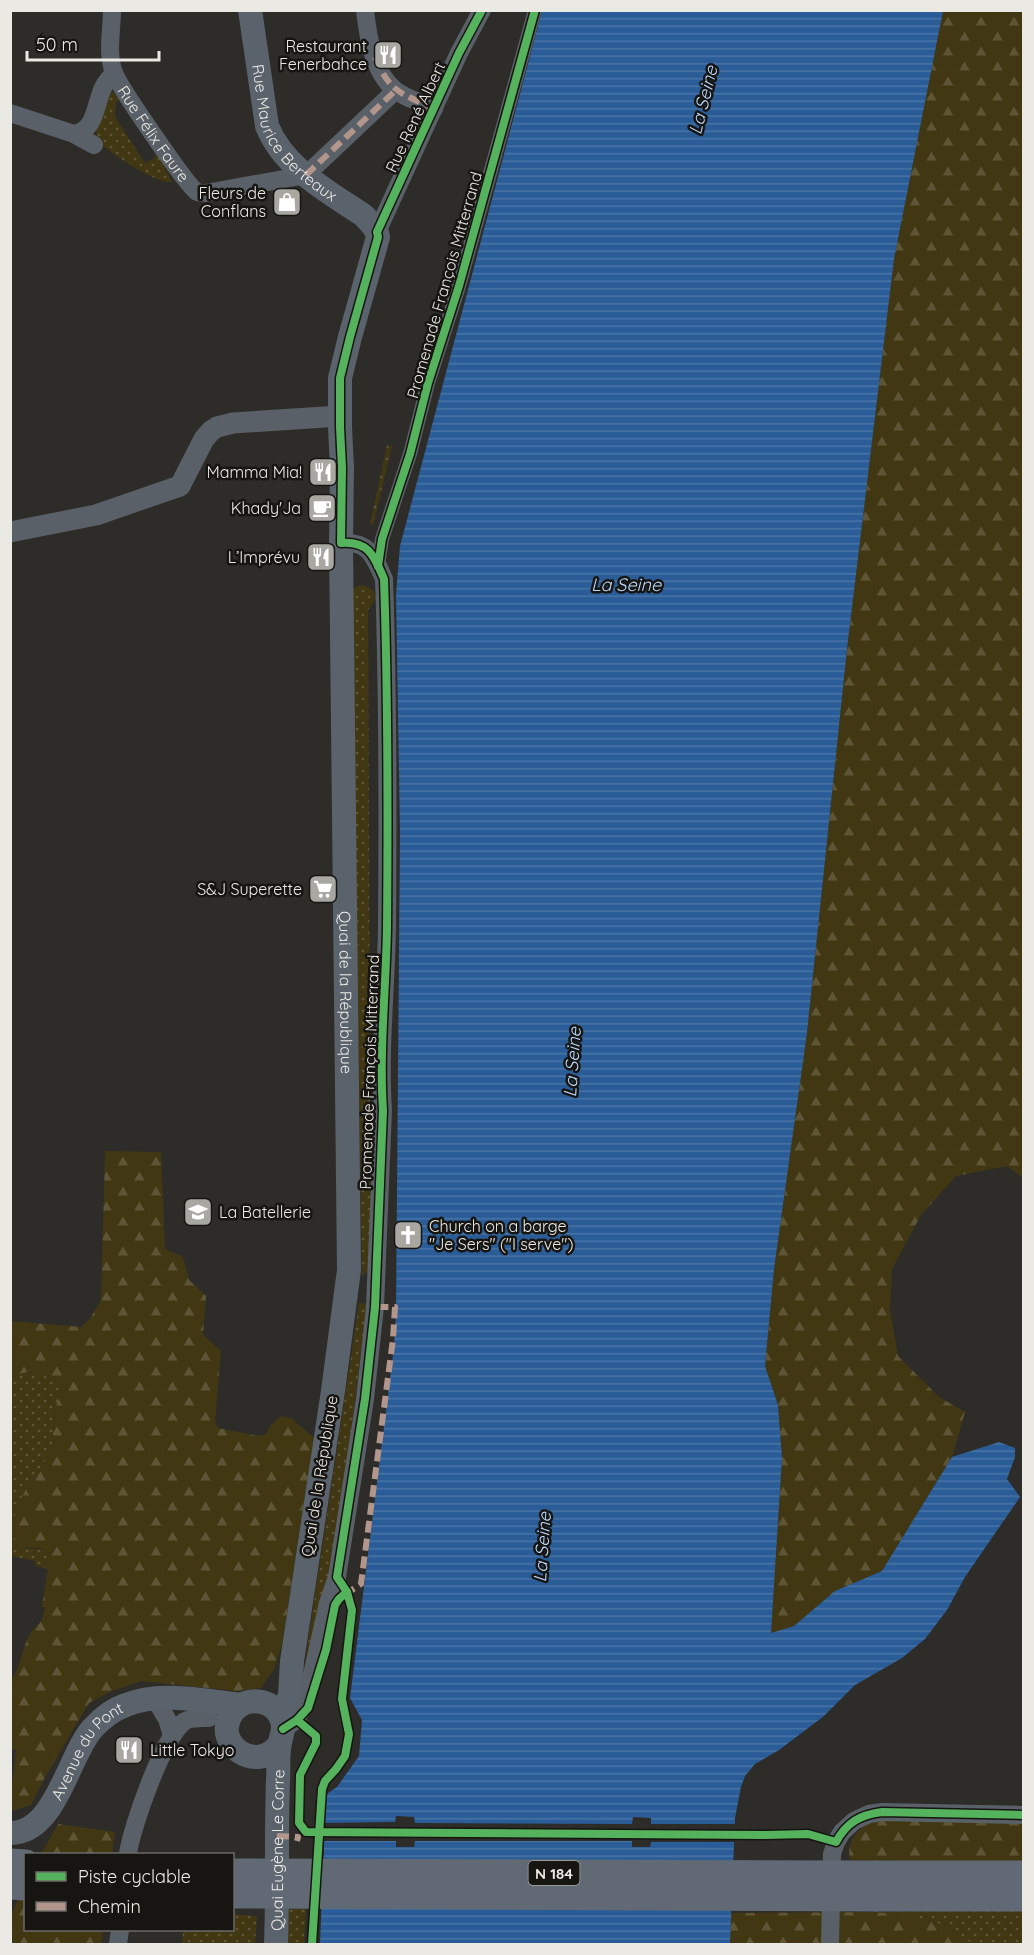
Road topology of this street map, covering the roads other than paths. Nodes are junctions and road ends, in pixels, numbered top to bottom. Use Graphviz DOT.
graph roads {
  1 [pos="112,10"];
  2 [pos="250,10"];
  3 [pos="364,10"];
  4 [pos="535,10"];
  5 [pos="480,12"];
  6 [pos="114,74"];
  7 [pos="396,91"];
  8 [pos="434,109"];
  9 [pos="10,113"];
  10 [pos="74,134"];
  11 [pos="94,145"];
  12 [pos="306,175"];
  13 [pos="377,232"];
  14 [pos="413,380"];
  15 [pos="428,383"];
  16 [pos="340,416"];
  17 [pos="10,532"];
  18 [pos="341,543"];
  19 [pos="378,566"];
  20 [pos="155,1699"];
  21 [pos="183,1699"];
  22 [pos="218,1725"];
  23 [pos="268,1725"];
  24 [pos="172,1735"];
  25 [pos="1023,1815"];
  26 [pos="16,1832"];
  27 [pos="128,1853"];
  28 [pos="234,1872"];
  29 [pos="1023,1874"];
  30 [pos="10,1875"];
  31 [pos="876,1886"];
  32 [pos="234,1895"];
  33 [pos="1023,1898"];
  34 [pos="276,1944"];
  35 [pos="830,1944"];
  1 -- 6 [label="street, Rue Félix Faure"];
  2 -- 12 [label="main road, Rue Maurice Berteaux"];
  3 -- 7 [label="street"];
  4 -- 15 [label="street, Promenade François Mitterrand"];
  5 -- 8 [label="street, Rue René Albert"];
  6 -- 10 [label="street, Rue Félix Faure"];
  6 -- 12 [label="street, Rue Félix Faure"];
  7 -- 8 [label="street"];
  7 -- 12 [label="street"];
  8 -- 13 [label="street, Rue René Albert"];
  9 -- 10 [label="street"];
  10 -- 11 [label="street"];
  12 -- 13 [label="main road, Rue Maurice Berteaux"];
  13 -- 16 [label="main road, Quai de la République"];
  14 -- 15 [label="street"];
  15 -- 19 [label="street, Promenade François Mitterrand"];
  16 -- 17 [label="street"];
  16 -- 18 [label="main road, Quai de la République"];
  18 -- 19 [label="street, Promenade François Mitterrand"];
  18 -- 23 [label="main road, Quai de la République"];
  19 -- 23 [label="street, Promenade François Mitterrand"];
  20 -- 21 [label="main road, Avenue du Pont"];
  20 -- 24 [label="street"];
  20 -- 26 [label="main road, Avenue du Pont"];
  21 -- 22 [label="main road"];
  21 -- 23 [label="main road, Avenue du Pont"];
  22 -- 23 [label="main road"];
  22 -- 23 [label="main road"];
  22 -- 24 [label="street"];
  23 -- 34 [label="main road, Quai Eugène Le Corre"];
  24 -- 27 [label="street"];
  25 -- 35 [label="street"];
  26 -- 30 [label="street"];
  28 -- 31 [label="main road, N 184, bridge"];
  29 -- 31 [label="main road, N 184"];
  31 -- 32 [label="main road, N 184, bridge"];
  31 -- 33 [label="main road, N 184"];
}
